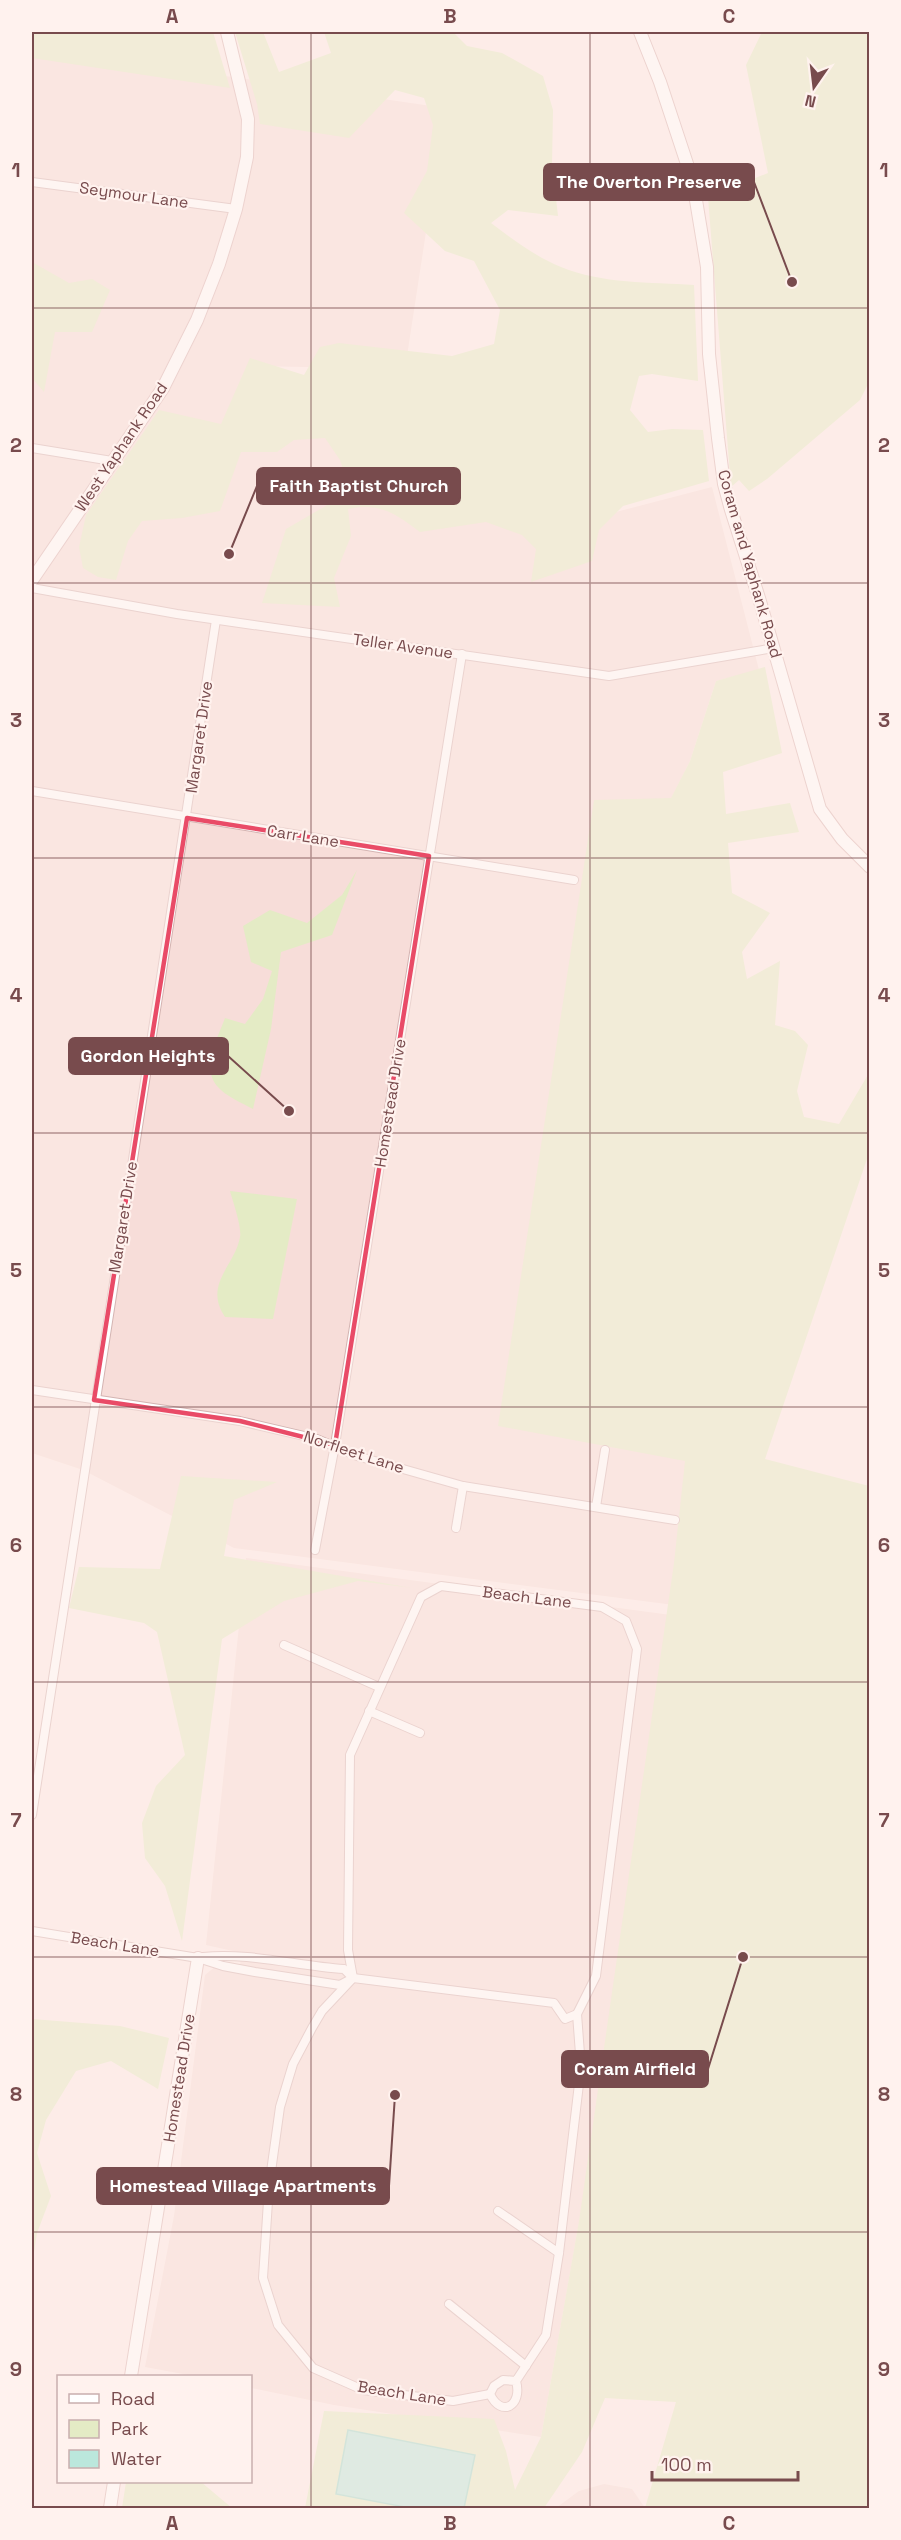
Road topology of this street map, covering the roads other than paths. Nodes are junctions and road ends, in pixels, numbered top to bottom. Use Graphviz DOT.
graph roads {
  1 [pos="227,32"];
  2 [pos="640,32"];
  3 [pos="32,182"];
  4 [pos="236,209"];
  5 [pos="32,448"];
  6 [pos="112,461"];
  7 [pos="32,580"];
  8 [pos="32,588"];
  9 [pos="216,620"];
  10 [pos="774,648"];
  11 [pos="462,654"];
  12 [pos="32,792"];
  13 [pos="187,818"];
  14 [pos="429,856"];
  15 [pos="870,867"];
  16 [pos="574,880"];
  17 [pos="32,1390"];
  18 [pos="94,1400"];
  19 [pos="335,1445"];
  20 [pos="605,1450"];
  21 [pos="463,1486"];
  22 [pos="596,1507"];
  23 [pos="675,1520"];
  24 [pos="456,1528"];
  25 [pos="315,1551"];
  26 [pos="284,1645"];
  27 [pos="379,1687"];
  28 [pos="369,1711"];
  29 [pos="420,1734"];
  30 [pos="32,1815"];
  31 [pos="32,1931"];
  32 [pos="198,1958"];
  33 [pos="353,1978"];
  34 [pos="577,2014"];
  35 [pos="498,2211"];
  36 [pos="559,2253"];
  37 [pos="449,2304"];
  38 [pos="526,2366"];
  39 [pos="131,2375"];
  40 [pos="516,2381"];
  41 [pos="490,2394"];
  42 [pos="114,2483"];
  43 [pos="110,2508"];
  1 -- 4 [label="street, West Yaphank Road"];
  2 -- 10 [label="street, Coram and Yaphank Road"];
  3 -- 4 [label="street, Seymour Lane"];
  4 -- 6 [label="street, West Yaphank Road"];
  5 -- 6 [label="street"];
  6 -- 7 [label="street, West Yaphank Road"];
  8 -- 9 [label="street, Teller Avenue"];
  9 -- 11 [label="street, Teller Avenue"];
  9 -- 13 [label="street, Margaret Drive"];
  10 -- 11 [label="street, Teller Avenue"];
  10 -- 15 [label="street, Coram and Yaphank Road"];
  11 -- 14 [label="street, Homestead Drive"];
  12 -- 13 [label="street, Carr Lane"];
  13 -- 14 [label="street, Carr Lane"];
  13 -- 18 [label="street, Margaret Drive"];
  14 -- 16 [label="street, Carr Lane"];
  14 -- 19 [label="street, Homestead Drive"];
  17 -- 18 [label="street, Norfleet Lane"];
  18 -- 19 [label="street, Norfleet Lane"];
  18 -- 30 [label="street, Margaret Drive"];
  19 -- 21 [label="street, Norfleet Lane"];
  19 -- 25 [label="street, Homestead Drive"];
  20 -- 22 [label="street"];
  21 -- 22 [label="street, Norfleet Lane"];
  21 -- 24 [label="street"];
  22 -- 23 [label="street, Norfleet Lane"];
  26 -- 27 [label="street"];
  27 -- 28 [label="street, Beach Lane"];
  27 -- 34 [label="street, Beach Lane"];
  28 -- 29 [label="street"];
  28 -- 33 [label="street, Beach Lane"];
  31 -- 32 [label="street, Beach Lane"];
  32 -- 33 [label="street, Beach Lane"];
  32 -- 33 [label="street, Beach Lane"];
  32 -- 39 [label="street, Homestead Drive"];
  33 -- 34 [label="street, Beach Lane"];
  33 -- 41 [label="street, Beach Lane"];
  34 -- 36 [label="street, Beach Lane"];
  35 -- 36 [label="street"];
  36 -- 38 [label="street, Beach Lane"];
  37 -- 38 [label="street"];
  38 -- 40 [label="street, Beach Lane"];
  40 -- 41 [label="street, Beach Lane"];
  40 -- 41 [label="street, Beach Lane"];
  42 -- 43 [label="street"];
}
